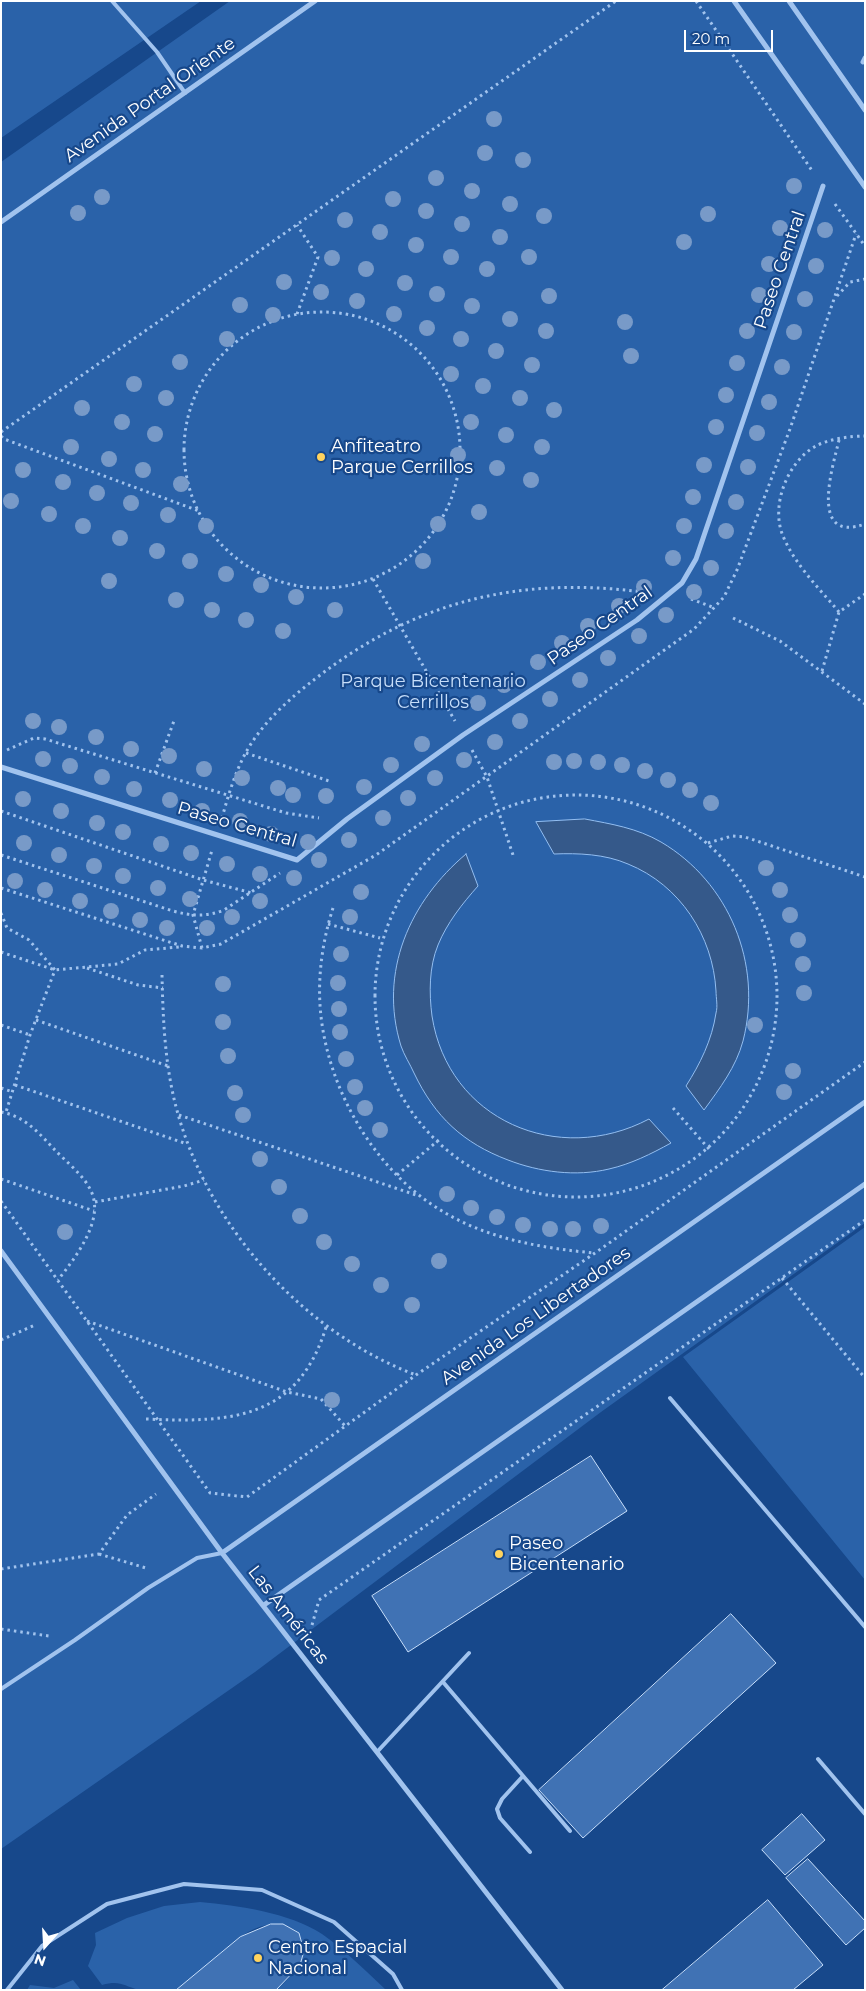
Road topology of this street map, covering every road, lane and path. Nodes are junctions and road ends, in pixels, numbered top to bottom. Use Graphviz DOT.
graph roads {
  1 [pos="112,1"];
  2 [pos="315,1"];
  3 [pos="616,1"];
  4 [pos="696,1"];
  5 [pos="734,1"];
  6 [pos="789,1"];
  7 [pos="185,92"];
  8 [pos="865,110"];
  9 [pos="823,186"];
  10 [pos="865,187"];
  11 [pos="1,222"];
  12 [pos="297,225"];
  13 [pos="865,246"];
  14 [pos="865,279"];
  15 [pos="836,296"];
  16 [pos="296,314"];
  17 [pos="1,434"];
  18 [pos="865,436"];
  19 [pos="839,440"];
  20 [pos="199,511"];
  21 [pos="865,524"];
  22 [pos="373,579"];
  23 [pos="671,592"];
  24 [pos="865,594"];
  25 [pos="716,608"];
  26 [pos="839,612"];
  27 [pos="733,618"];
  28 [pos="400,624"];
  29 [pos="822,670"];
  30 [pos="865,704"];
  31 [pos="175,718"];
  32 [pos="463,735"];
  33 [pos="1,753"];
  34 [pos="246,753"];
  35 [pos="1,767"];
  36 [pos="155,773"];
  37 [pos="332,782"];
  38 [pos="228,796"];
  39 [pos="499,810"];
  40 [pos="1,811"];
  41 [pos="348,819"];
  42 [pos="216,836"];
  43 [pos="708,843"];
  44 [pos="1,855"];
  45 [pos="513,855"];
  46 [pos="297,860"];
  47 [pos="865,877"];
  48 [pos="203,880"];
  49 [pos="253,893"];
  50 [pos="332,908"];
  51 [pos="1,913"];
  52 [pos="193,915"];
  53 [pos="328,924"];
  54 [pos="380,938"];
  55 [pos="182,946"];
  56 [pos="202,948"];
  57 [pos="1,952"];
  58 [pos="84,967"];
  59 [pos="55,970"];
  60 [pos="162,974"];
  61 [pos="163,988"];
  62 [pos="36,1020"];
  63 [pos="1,1025"];
  64 [pos="30,1035"];
  65 [pos="865,1062"];
  66 [pos="168,1066"];
  67 [pos="15,1085"];
  68 [pos="1,1088"];
  69 [pos="13,1092"];
  70 [pos="865,1102"];
  71 [pos="673,1108"];
  72 [pos="1,1112"];
  73 [pos="6,1112"];
  74 [pos="178,1115"];
  75 [pos="440,1139"];
  76 [pos="188,1144"];
  77 [pos="709,1149"];
  78 [pos="397,1175"];
  79 [pos="1,1179"];
  80 [pos="204,1180"];
  81 [pos="865,1184"];
  82 [pos="420,1197"];
  83 [pos="1,1202"];
  84 [pos="95,1202"];
  85 [pos="94,1211"];
  86 [pos="865,1220"];
  87 [pos="1,1251"];
  88 [pos="595,1253"];
  89 [pos="782,1278"];
  90 [pos="58,1280"];
  91 [pos="50,1318"];
  92 [pos="86,1320"];
  93 [pos="327,1324"];
  94 [pos="1,1340"];
  95 [pos="416,1375"];
  96 [pos="865,1378"];
  97 [pos="287,1392"];
  98 [pos="670,1398"];
  99 [pos="123,1418"];
  100 [pos="158,1420"];
  101 [pos="346,1426"];
  102 [pos="171,1483"];
  103 [pos="222,1553"];
  104 [pos="99,1554"];
  105 [pos="1,1569"];
  106 [pos="169,1575"];
  107 [pos="264,1605"];
  108 [pos="312,1625"];
  109 [pos="865,1626"];
  110 [pos="1,1629"];
  111 [pos="75,1640"];
  112 [pos="469,1654"];
  113 [pos="443,1682"];
  114 [pos="1,1689"];
  115 [pos="377,1752"];
  116 [pos="818,1759"];
  117 [pos="524,1776"];
  118 [pos="865,1814"];
  119 [pos="570,1831"];
  120 [pos="530,1852"];
  121 [pos="7,1990"];
  122 [pos="402,1990"];
  123 [pos="562,1990"];
  1 -- 7 [label="lane"];
  2 -- 7 [label="street, Avenida Portal Oriente"];
  3 -- 12 [label="path"];
  4 -- 9 [label="path"];
  5 -- 10 [label="street"];
  6 -- 8 [label="street"];
  7 -- 11 [label="street, Avenida Portal Oriente"];
  9 -- 13 [label="path"];
  9 -- 23 [label="street, Paseo Central"];
  12 -- 16 [label="path"];
  12 -- 17 [label="path"];
  14 -- 15 [label="path"];
  16 -- 20 [label="path"];
  16 -- 22 [label="path"];
  17 -- 20 [label="path"];
  18 -- 19 [label="path"];
  19 -- 21 [label="path"];
  19 -- 26 [label="path"];
  20 -- 22 [label="path"];
  22 -- 28 [label="path"];
  23 -- 25 [label="path"];
  23 -- 28 [label="path"];
  23 -- 32 [label="street, Paseo Central"];
  24 -- 26 [label="path"];
  26 -- 29 [label="path"];
  27 -- 29 [label="path"];
  28 -- 32 [label="path"];
  28 -- 34 [label="path"];
  29 -- 30 [label="path"];
  31 -- 36 [label="path"];
  32 -- 39 [label="path"];
  32 -- 41 [label="street, Paseo Central"];
  33 -- 36 [label="path"];
  34 -- 37 [label="path"];
  34 -- 38 [label="path"];
  35 -- 42 [label="street, Paseo Central"];
  36 -- 38 [label="path"];
  38 -- 41 [label="path"];
  38 -- 42 [label="path"];
  39 -- 43 [label="path"];
  39 -- 45 [label="path"];
  39 -- 54 [label="path"];
  40 -- 48 [label="path"];
  41 -- 46 [label="street, Paseo Central"];
  42 -- 46 [label="street, Paseo Central"];
  42 -- 48 [label="path"];
  43 -- 47 [label="path"];
  43 -- 77 [label="path"];
  44 -- 52 [label="path"];
  46 -- 49 [label="path"];
  48 -- 49 [label="path"];
  48 -- 52 [label="path"];
  49 -- 52 [label="path"];
  50 -- 53 [label="path"];
  51 -- 59 [label="path"];
  52 -- 56 [label="path"];
  53 -- 54 [label="path"];
  53 -- 78 [label="path"];
  54 -- 75 [label="path"];
  55 -- 58 [label="path"];
  57 -- 59 [label="path"];
  58 -- 59 [label="path"];
  58 -- 61 [label="path"];
  59 -- 62 [label="path"];
  60 -- 61 [label="path"];
  61 -- 66 [label="path"];
  62 -- 64 [label="path"];
  62 -- 66 [label="path"];
  63 -- 64 [label="path"];
  64 -- 67 [label="path"];
  65 -- 88 [label="path"];
  66 -- 74 [label="path"];
  67 -- 69 [label="path"];
  67 -- 76 [label="path"];
  68 -- 69 [label="path"];
  69 -- 73 [label="path"];
  70 -- 103 [label="street, Avenida Los Libertadores"];
  71 -- 77 [label="path"];
  72 -- 73 [label="path"];
  73 -- 84 [label="path"];
  74 -- 76 [label="path"];
  74 -- 82 [label="path"];
  75 -- 77 [label="path"];
  75 -- 78 [label="path"];
  76 -- 80 [label="path"];
  78 -- 82 [label="path"];
  79 -- 85 [label="path"];
  80 -- 84 [label="path"];
  80 -- 93 [label="path"];
  81 -- 107 [label="street"];
  82 -- 88 [label="path"];
  83 -- 90 [label="path"];
  84 -- 85 [label="path"];
  85 -- 90 [label="path"];
  86 -- 89 [label="path"];
  87 -- 91 [label="street, Las Américas"];
  88 -- 95 [label="path"];
  89 -- 96 [label="path"];
  89 -- 108 [label="path"];
  90 -- 92 [label="path"];
  91 -- 94 [label="path"];
  91 -- 99 [label="street, Las Américas"];
  92 -- 97 [label="path"];
  92 -- 100 [label="path"];
  93 -- 95 [label="path"];
  93 -- 97 [label="path"];
  95 -- 101 [label="path"];
  97 -- 100 [label="path"];
  97 -- 101 [label="path"];
  98 -- 109 [label="lane"];
  99 -- 100 [label="path"];
  99 -- 102 [label="street, Las Américas"];
  100 -- 101 [label="path"];
  102 -- 103 [label="street, Las Américas"];
  102 -- 104 [label="path"];
  103 -- 106 [label="lane"];
  103 -- 107 [label="street, Las Américas"];
  104 -- 105 [label="path"];
  104 -- 106 [label="path"];
  106 -- 111 [label="lane"];
  107 -- 115 [label="street, Las Américas"];
  110 -- 111 [label="path"];
  111 -- 114 [label="lane"];
  112 -- 113 [label="lane"];
  113 -- 115 [label="lane"];
  113 -- 117 [label="lane"];
  115 -- 123 [label="street, Las Américas"];
  116 -- 118 [label="lane"];
  117 -- 119 [label="lane"];
  117 -- 120 [label="lane"];
  121 -- 122 [label="lane"];
}
